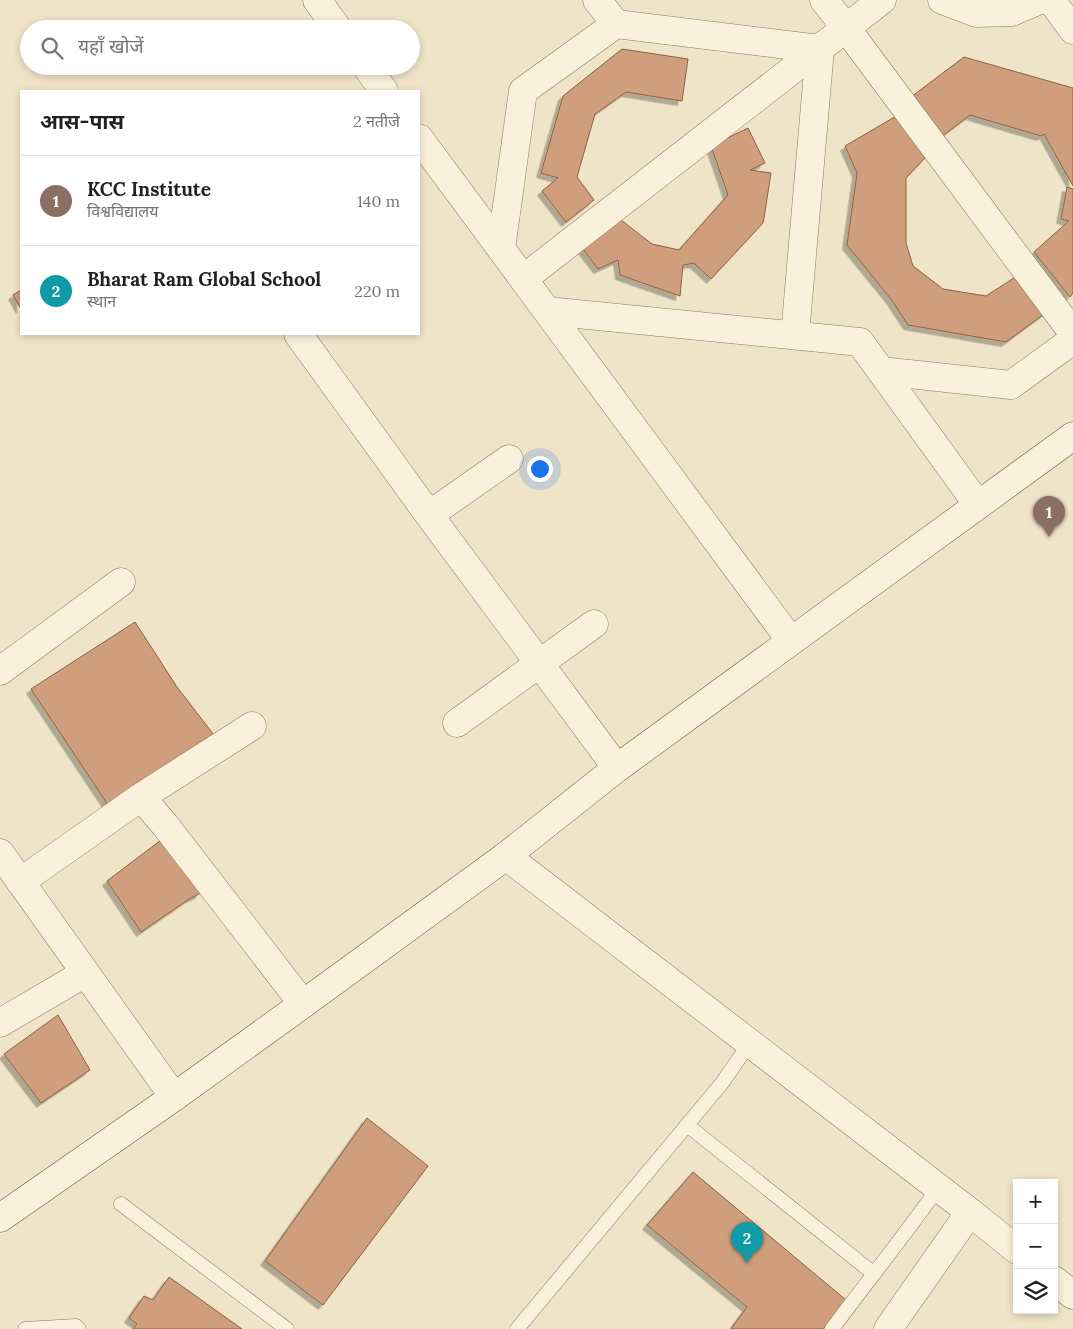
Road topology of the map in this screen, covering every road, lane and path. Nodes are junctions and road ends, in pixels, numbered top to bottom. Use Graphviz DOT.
graph roads {
  1 [pos="317,0"];
  2 [pos="597,0"];
  3 [pos="824,0"];
  4 [pos="882,0"];
  5 [pos="942,0"];
  6 [pos="1040,0"];
  7 [pos="1051,0"];
  8 [pos="331,20"];
  9 [pos="616,24"];
  10 [pos="846,28"];
  11 [pos="1073,30"];
  12 [pos="820,49"];
  13 [pos="372,75"];
  14 [pos="383,90"];
  15 [pos="420,139"];
  16 [pos="501,249"];
  17 [pos="524,279"];
  18 [pos="547,311"];
  19 [pos="1073,333"];
  20 [pos="299,335"];
  21 [pos="795,335"];
  22 [pos="1073,340"];
  23 [pos="882,371"];
  24 [pos="1073,436"];
  25 [pos="509,459"];
  26 [pos="978,506"];
  27 [pos="429,515"];
  28 [pos="121,582"];
  29 [pos="594,624"];
  30 [pos="791,641"];
  31 [pos="540,663"];
  32 [pos="0,671"];
  33 [pos="457,723"];
  34 [pos="252,726"];
  35 [pos="617,768"];
  36 [pos="141,797"];
  37 [pos="0,853"];
  38 [pos="506,856"];
  39 [pos="20,882"];
  40 [pos="85,973"];
  41 [pos="303,1004"];
  42 [pos="0,1024"];
  43 [pos="749,1044"];
  44 [pos="174,1097"];
  45 [pos="687,1125"];
  46 [pos="938,1188"];
  47 [pos="121,1204"];
  48 [pos="970,1212"];
  49 [pos="0,1218"];
  50 [pos="1013,1247"];
  51 [pos="874,1273"];
  52 [pos="1058,1283"];
  53 [pos="1073,1295"];
  54 [pos="26,1329"];
  55 [pos="79,1329"];
  56 [pos="287,1329"];
  57 [pos="517,1329"];
  58 [pos="832,1329"];
  59 [pos="888,1329"];
  1 -- 8 [label="street"];
  2 -- 9 [label="street"];
  3 -- 10 [label="street"];
  4 -- 10 [label="street"];
  5 -- 6 [label="street"];
  7 -- 11 [label="street"];
  9 -- 12 [label="street"];
  9 -- 16 [label="street"];
  10 -- 12 [label="street"];
  10 -- 19 [label="street"];
  12 -- 17 [label="street"];
  12 -- 21 [label="street"];
  13 -- 14 [label="street"];
  15 -- 16 [label="street"];
  16 -- 17 [label="street"];
  17 -- 18 [label="street"];
  18 -- 21 [label="street"];
  18 -- 30 [label="street"];
  20 -- 27 [label="street"];
  21 -- 23 [label="street"];
  22 -- 23 [label="street"];
  23 -- 26 [label="street"];
  24 -- 26 [label="street"];
  25 -- 27 [label="street"];
  26 -- 30 [label="street"];
  27 -- 31 [label="street"];
  28 -- 32 [label="street"];
  29 -- 31 [label="street"];
  30 -- 35 [label="street"];
  31 -- 33 [label="street"];
  31 -- 35 [label="street"];
  34 -- 36 [label="street"];
  35 -- 38 [label="street"];
  36 -- 39 [label="street"];
  36 -- 41 [label="street"];
  37 -- 39 [label="street"];
  38 -- 41 [label="street"];
  38 -- 43 [label="street"];
  39 -- 40 [label="street"];
  40 -- 42 [label="street"];
  40 -- 44 [label="street"];
  41 -- 44 [label="street"];
  43 -- 45 [label="lane"];
  43 -- 46 [label="street"];
  44 -- 49 [label="street"];
  45 -- 51 [label="lane"];
  45 -- 57 [label="lane"];
  46 -- 48 [label="street"];
  46 -- 51 [label="lane"];
  47 -- 56 [label="lane"];
  48 -- 50 [label="street"];
  48 -- 59 [label="street"];
  51 -- 58 [label="lane"];
  52 -- 53 [label="street"];
  54 -- 55 [label="lane"];
}
